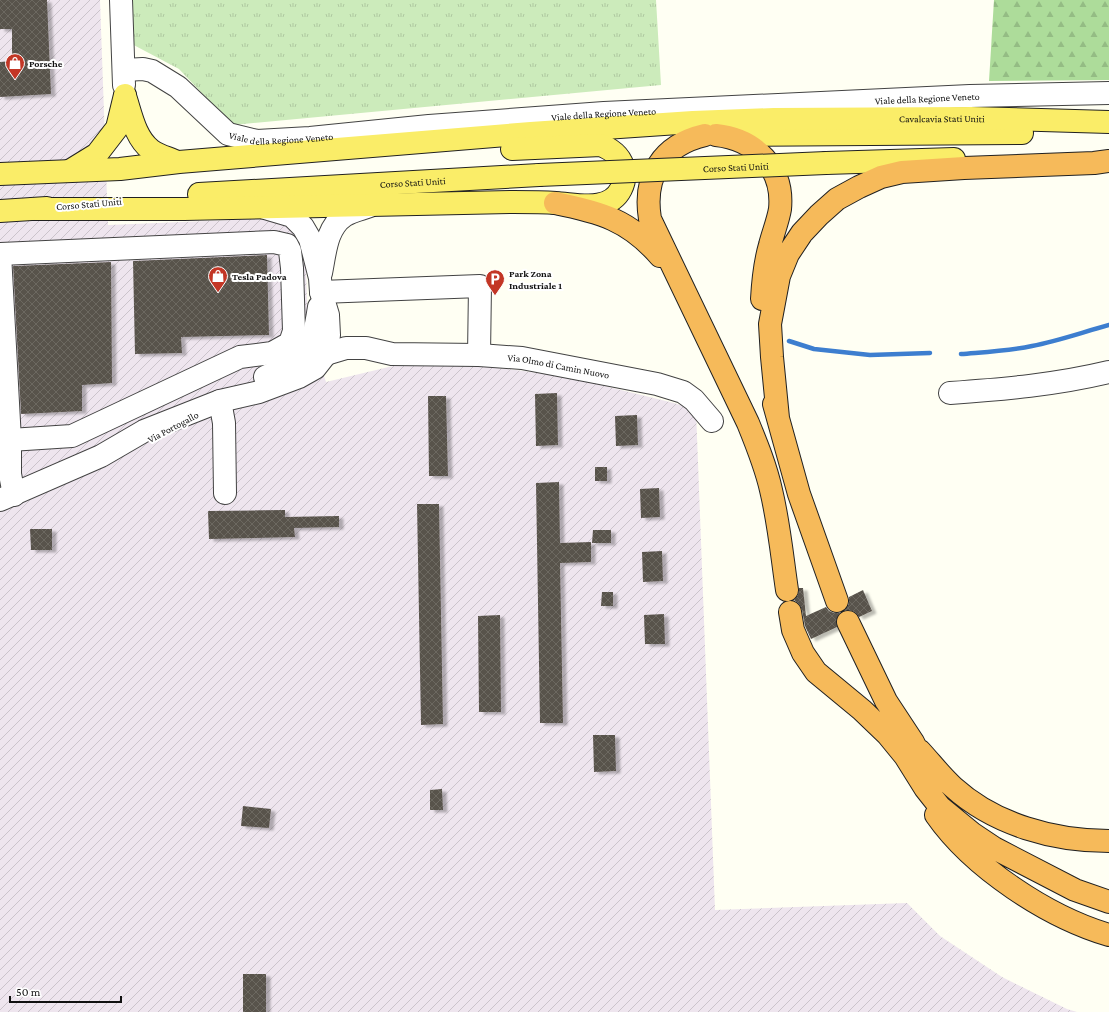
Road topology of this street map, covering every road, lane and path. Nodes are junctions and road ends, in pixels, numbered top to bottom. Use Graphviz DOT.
graph roads {
  1 [pos="121,0"];
  2 [pos="124,70"];
  3 [pos="1109,93"];
  4 [pos="125,95"];
  5 [pos="1109,122"];
  6 [pos="1109,133"];
  7 [pos="710,135"];
  8 [pos="483,151"];
  9 [pos="1109,153"];
  10 [pos="1109,161"];
  11 [pos="179,162"];
  12 [pos="120,169"];
  13 [pos="68,172"];
  14 [pos="0,174"];
  15 [pos="555,203"];
  16 [pos="372,205"];
  17 [pos="262,207"];
  18 [pos="34,209"];
  19 [pos="0,211"];
  20 [pos="0,254"];
  21 [pos="320,285"];
  22 [pos="690,300"];
  23 [pos="318,350"];
  24 [pos="479,355"];
  25 [pos="1109,372"];
  26 [pos="950,392"];
  27 [pos="220,401"];
  28 [pos="778,418"];
  29 [pos="712,421"];
  30 [pos="10,440"];
  31 [pos="225,493"];
  32 [pos="7,497"];
  33 [pos="787,590"];
  34 [pos="838,601"];
  35 [pos="790,612"];
  36 [pos="848,622"];
  37 [pos="887,734"];
  38 [pos="913,742"];
  39 [pos="959,822"];
  40 [pos="1109,841"];
  41 [pos="1109,902"];
  42 [pos="1109,936"];
  1 -- 2 [label="street"];
  2 -- 3 [label="street, Viale della Regione Veneto"];
  2 -- 4 [label="street"];
  4 -- 11 [label="main road"];
  4 -- 13 [label="main road"];
  5 -- 11 [label="main road, Cavalcavia Stati Uniti"];
  6 -- 7 [label="main road"];
  7 -- 8 [label="main road"];
  7 -- 22 [label="highway"];
  7 -- 28 [label="highway"];
  8 -- 12 [label="main road"];
  8 -- 15 [label="main road"];
  9 -- 18 [label="main road, Corso Stati Uniti, bridge"];
  10 -- 28 [label="highway"];
  11 -- 12 [label="main road"];
  12 -- 13 [label="main road"];
  13 -- 14 [label="main road"];
  15 -- 16 [label="main road"];
  15 -- 22 [label="highway"];
  16 -- 17 [label="main road"];
  16 -- 21 [label="street"];
  17 -- 18 [label="main road"];
  17 -- 21 [label="street"];
  18 -- 19 [label="main road, Corso Stati Uniti"];
  20 -- 30 [label="street"];
  20 -- 30 [label="street"];
  21 -- 23 [label="street"];
  21 -- 24 [label="street"];
  22 -- 33 [label="highway"];
  23 -- 24 [label="street, Via Olmo di Camin Nuovo"];
  23 -- 27 [label="street, Via Portogallo"];
  24 -- 29 [label="street, Via Olmo di Camin Nuovo"];
  25 -- 26 [label="street"];
  27 -- 31 [label="street"];
  27 -- 32 [label="street, Via Portogallo"];
  28 -- 34 [label="highway"];
  30 -- 32 [label="street"];
  35 -- 37 [label="highway"];
  36 -- 38 [label="highway"];
  37 -- 39 [label="highway"];
  37 -- 42 [label="highway"];
  38 -- 39 [label="highway"];
  38 -- 40 [label="highway"];
  39 -- 41 [label="highway"];
}
